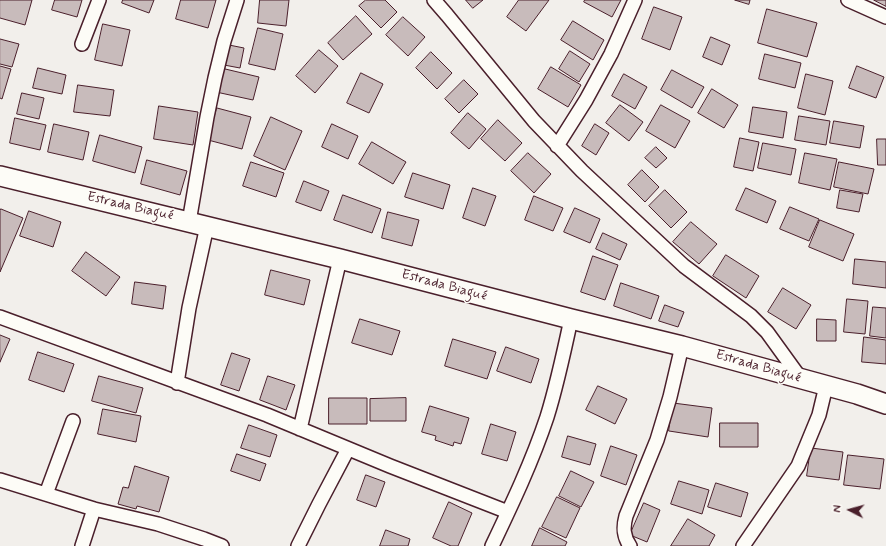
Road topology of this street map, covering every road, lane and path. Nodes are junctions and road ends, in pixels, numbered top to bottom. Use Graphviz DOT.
graph roads {
  1 [pos="99,0"];
  2 [pos="237,0"];
  3 [pos="434,0"];
  4 [pos="635,0"];
  5 [pos="848,0"];
  6 [pos="886,16"];
  7 [pos="82,44"];
  8 [pos="557,146"];
  9 [pos="0,176"];
  10 [pos="198,224"];
  11 [pos="340,259"];
  12 [pos="0,317"];
  13 [pos="571,319"];
  14 [pos="682,346"];
  15 [pos="801,379"];
  16 [pos="177,383"];
  17 [pos="826,386"];
  18 [pos="886,404"];
  19 [pos="73,421"];
  20 [pos="300,429"];
  21 [pos="348,449"];
  22 [pos="1,482"];
  23 [pos="46,494"];
  24 [pos="94,509"];
  25 [pos="508,512"];
  26 [pos="82,546"];
  27 [pos="222,546"];
  28 [pos="298,546"];
  29 [pos="492,546"];
  30 [pos="630,546"];
  31 [pos="743,546"];
  1 -- 7 [label="street"];
  2 -- 10 [label="street"];
  3 -- 8 [label="street"];
  4 -- 8 [label="street"];
  5 -- 6 [label="street"];
  8 -- 15 [label="street"];
  9 -- 10 [label="main road, Estrada Biagué"];
  10 -- 11 [label="main road, Estrada Biagué"];
  10 -- 16 [label="street"];
  11 -- 13 [label="main road, Estrada Biagué"];
  11 -- 20 [label="street"];
  12 -- 16 [label="street"];
  13 -- 14 [label="main road, Estrada Biagué"];
  13 -- 25 [label="street"];
  14 -- 15 [label="main road, Estrada Biagué"];
  14 -- 30 [label="street"];
  15 -- 17 [label="main road, Estrada Biagué"];
  16 -- 20 [label="street"];
  17 -- 18 [label="main road, Estrada Biagué"];
  17 -- 31 [label="street"];
  19 -- 23 [label="street"];
  20 -- 21 [label="street"];
  21 -- 25 [label="street"];
  21 -- 28 [label="street"];
  22 -- 23 [label="street"];
  23 -- 24 [label="street"];
  24 -- 26 [label="street"];
  24 -- 27 [label="street"];
  25 -- 29 [label="street"];
}
